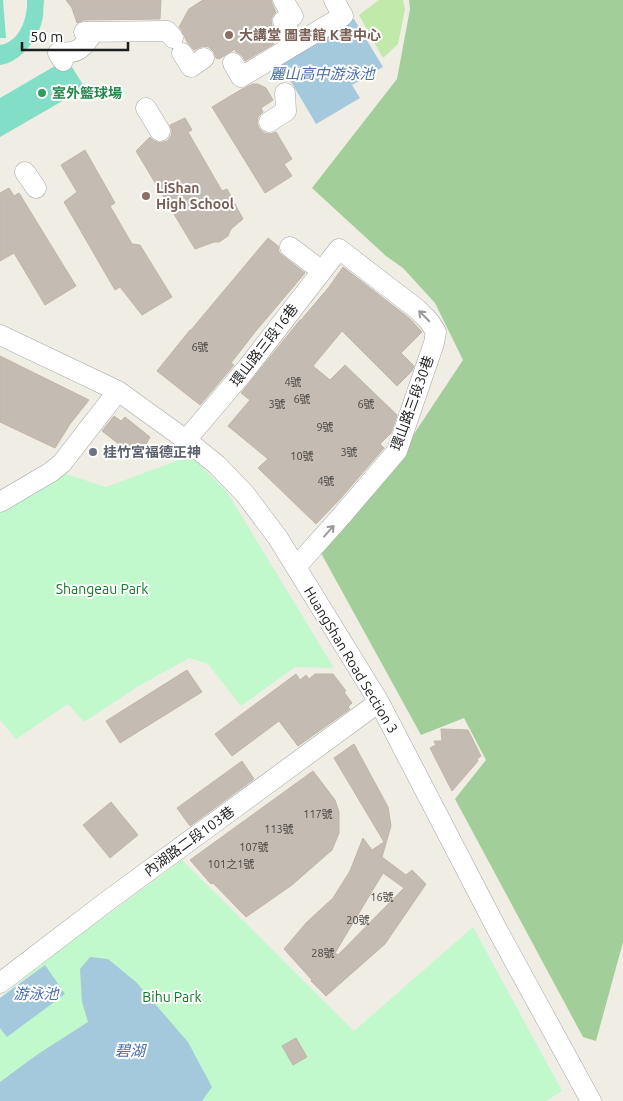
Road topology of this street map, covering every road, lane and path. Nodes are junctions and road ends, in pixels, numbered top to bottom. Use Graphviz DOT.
graph roads {
  1 [pos="283,0"];
  2 [pos="334,0"];
  3 [pos="296,44"];
  4 [pos="204,58"];
  5 [pos="63,61"];
  6 [pos="233,63"];
  7 [pos="285,93"];
  8 [pos="146,108"];
  9 [pos="269,122"];
  10 [pos="160,131"];
  11 [pos="290,247"];
  12 [pos="339,250"];
  13 [pos="322,271"];
  14 [pos="0,334"];
  15 [pos="118,391"];
  16 [pos="186,440"];
  17 [pos="0,502"];
  18 [pos="296,566"];
  19 [pos="379,702"];
  20 [pos="0,983"];
  21 [pos="588,1097"];
  1 -- 3 [label="street"];
  2 -- 3 [label="street"];
  3 -- 6 [label="street"];
  4 -- 5 [label="street"];
  7 -- 9 [label="street"];
  8 -- 10 [label="street"];
  11 -- 13 [label="street"];
  12 -- 13 [label="street, 環山路三段16巷"];
  18 -- 12 [label="street, 環山路三段30巷, one-way"];
  13 -- 16 [label="street, 環山路三段16巷"];
  14 -- 15 [label="street, HuangShan Road Section 3"];
  15 -- 16 [label="street, HuangShan Road Section 3"];
  15 -- 17 [label="street"];
  16 -- 18 [label="street, HuangShan Road Section 3"];
  18 -- 19 [label="street, HuangShan Road Section 3"];
  19 -- 20 [label="street, 內湖路二段103巷"];
  19 -- 21 [label="street, HuangShan Road Section 3"];
}
